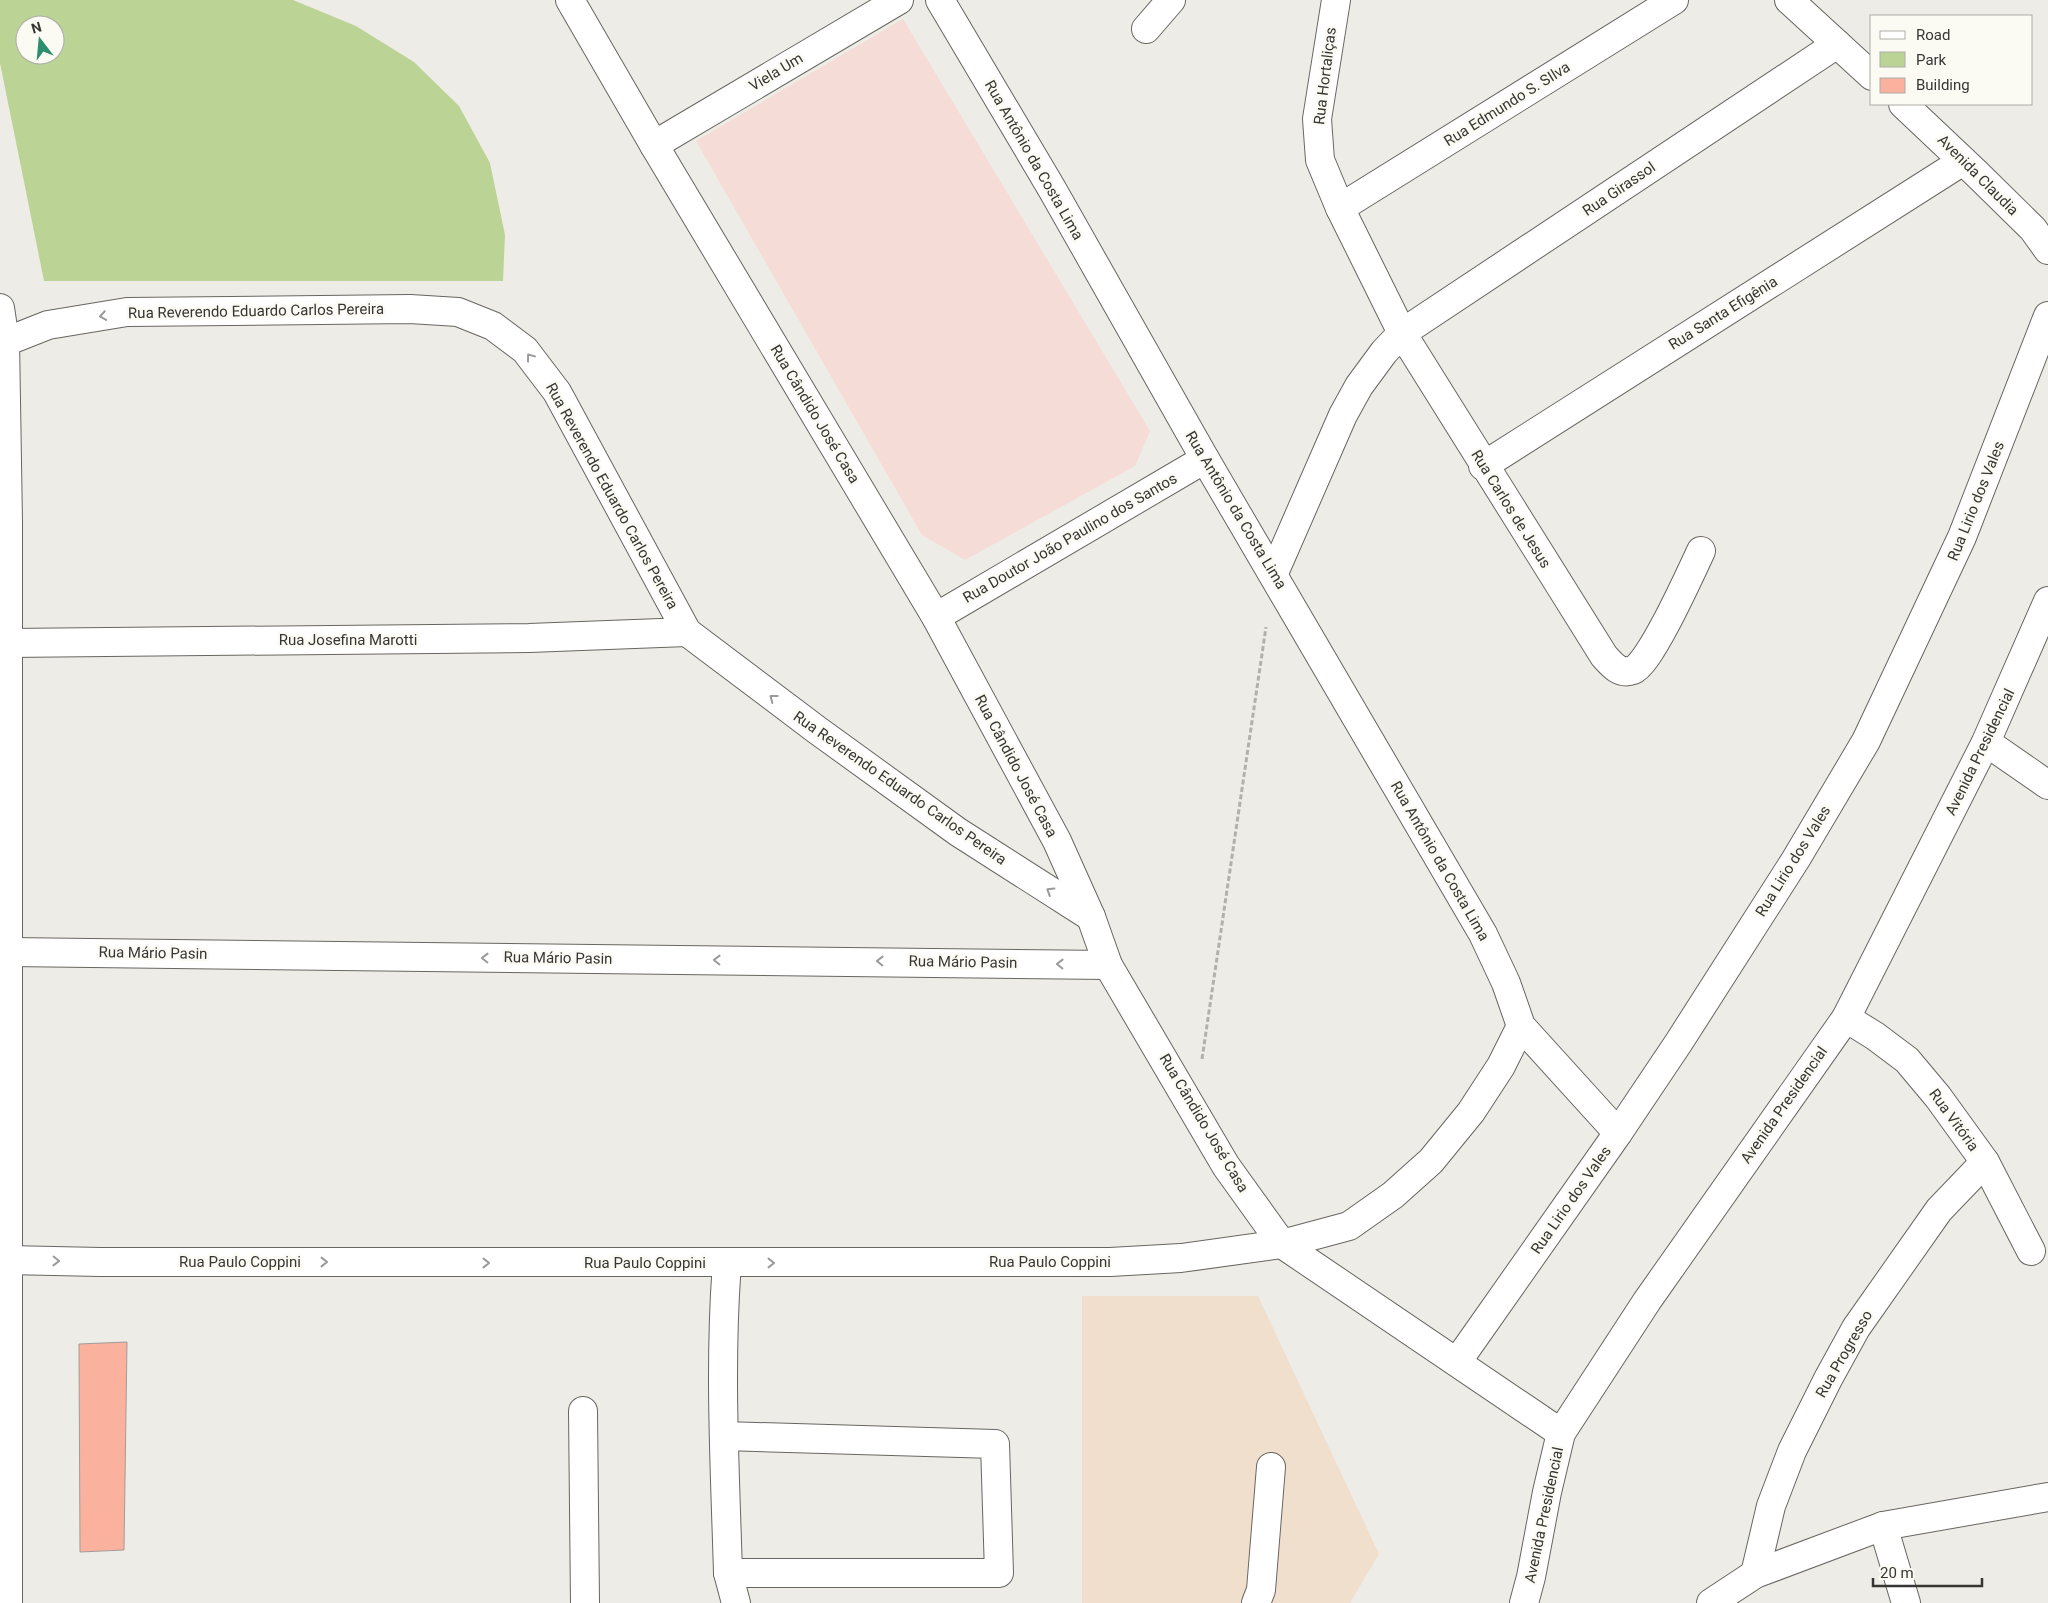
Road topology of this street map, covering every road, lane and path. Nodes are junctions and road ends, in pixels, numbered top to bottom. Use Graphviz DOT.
graph roads {
  1 [pos="570,0"];
  2 [pos="898,0"];
  3 [pos="940,0"];
  4 [pos="1171,0"];
  5 [pos="1336,0"];
  6 [pos="1674,0"];
  7 [pos="1790,0"];
  8 [pos="1146,29"];
  9 [pos="1837,44"];
  10 [pos="1870,74"];
  11 [pos="1904,105"];
  12 [pos="654,145"];
  13 [pos="1964,161"];
  14 [pos="1340,208"];
  15 [pos="2048,250"];
  16 [pos="0,308"];
  17 [pos="2048,316"];
  18 [pos="1402,333"];
  19 [pos="2,342"];
  20 [pos="1205,459"];
  21 [pos="1483,466"];
  22 [pos="1701,551"];
  23 [pos="1274,573"];
  24 [pos="2048,601"];
  25 [pos="936,617"];
  26 [pos="1266,622"];
  27 [pos="687,632"];
  28 [pos="8,643"];
  29 [pos="1986,742"];
  30 [pos="2048,784"];
  31 [pos="1091,917"];
  32 [pos="4,954"];
  33 [pos="1108,965"];
  34 [pos="1846,1018"];
  35 [pos="1521,1026"];
  36 [pos="1201,1062"];
  37 [pos="1618,1133"];
  38 [pos="1984,1162"];
  39 [pos="1282,1244"];
  40 [pos="2031,1251"];
  41 [pos="4,1260"];
  42 [pos="728,1263"];
  43 [pos="1457,1362"];
  44 [pos="583,1412"];
  45 [pos="1561,1433"];
  46 [pos="724,1436"];
  47 [pos="1271,1467"];
  48 [pos="2048,1497"];
  49 [pos="1883,1526"];
  50 [pos="728,1573"];
  51 [pos="1755,1574"];
  52 [pos="8,1603"];
  53 [pos="585,1603"];
  54 [pos="736,1603"];
  55 [pos="1256,1603"];
  56 [pos="1524,1603"];
  57 [pos="1711,1603"];
  58 [pos="1906,1603"];
  1 -- 12 [label="street, Rua Cândido José Casa"];
  2 -- 12 [label="street, Viela Um"];
  3 -- 20 [label="street, Rua Antônio da Costa Lima"];
  4 -- 8 [label="street"];
  5 -- 14 [label="street, Rua Hortaliças"];
  6 -- 14 [label="street, Rua Edmundo S. SIlva"];
  7 -- 9 [label="street"];
  9 -- 10 [label="street"];
  9 -- 18 [label="street, Rua Girassol"];
  11 -- 13 [label="street, Avenida Claudia"];
  12 -- 25 [label="street, Rua Cândido José Casa"];
  13 -- 15 [label="street, Avenida Claudia"];
  13 -- 21 [label="street, Rua Santa Efigênia"];
  14 -- 18 [label="street, Rua Carlos de Jesus"];
  16 -- 19 [label="street"];
  17 -- 37 [label="street, Rua Lirio dos Vales"];
  18 -- 21 [label="street, Rua Carlos de Jesus"];
  18 -- 23 [label="street, Rua Girassol"];
  27 -- 19 [label="street, Rua Reverendo Eduardo Carlos Pereira, one-way"];
  19 -- 28 [label="street"];
  20 -- 23 [label="street, Rua Antônio da Costa Lima"];
  20 -- 25 [label="street, Rua Doutor João Paulino dos Santos"];
  21 -- 22 [label="street, Rua Carlos de Jesus"];
  23 -- 35 [label="street, Rua Antônio da Costa Lima"];
  24 -- 29 [label="street, Avenida Presidencial"];
  25 -- 31 [label="street, Rua Cândido José Casa"];
  26 -- 36 [label="path"];
  27 -- 28 [label="street, Rua Josefina Marotti"];
  31 -- 27 [label="street, Rua Reverendo Eduardo Carlos Pereira, one-way"];
  28 -- 32 [label="street"];
  29 -- 30 [label="street"];
  29 -- 34 [label="street, Avenida Presidencial"];
  31 -- 33 [label="street, Rua Cândido José Casa"];
  33 -- 32 [label="street, Rua Mário Pasin, one-way"];
  32 -- 41 [label="street"];
  33 -- 39 [label="street, Rua Cândido José Casa"];
  34 -- 38 [label="street, Rua Vitória"];
  34 -- 45 [label="street, Avenida Presidencial"];
  35 -- 37 [label="street"];
  35 -- 39 [label="street, Rua Paulo Coppini"];
  37 -- 43 [label="street, Rua Lirio dos Vales"];
  38 -- 40 [label="street, Rua Vitória"];
  38 -- 51 [label="street, Rua Progresso"];
  42 -- 39 [label="street, Rua Paulo Coppini, one-way"];
  39 -- 43 [label="street, Rua Cândido José Casa"];
  41 -- 42 [label="street, Rua Paulo Coppini, one-way"];
  41 -- 52 [label="street"];
  42 -- 46 [label="street"];
  43 -- 45 [label="street, Rua Cândido José Casa"];
  44 -- 53 [label="street"];
  45 -- 56 [label="street, Avenida Presidencial"];
  46 -- 50 [label="street"];
  46 -- 50 [label="street"];
  47 -- 55 [label="street"];
  48 -- 49 [label="street"];
  49 -- 51 [label="street"];
  49 -- 58 [label="street"];
  50 -- 54 [label="street"];
  51 -- 57 [label="street"];
}
